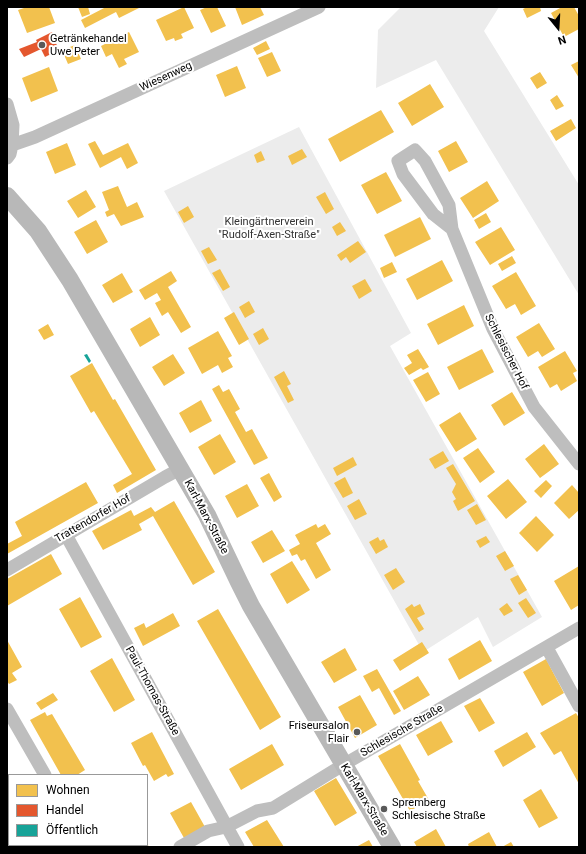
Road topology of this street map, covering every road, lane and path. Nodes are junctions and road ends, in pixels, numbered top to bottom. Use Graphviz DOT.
graph roads {
  1 [pos="319,7"];
  2 [pos="7,104"];
  3 [pos="12,145"];
  4 [pos="7,158"];
  5 [pos="7,196"];
  6 [pos="452,229"];
  7 [pos="579,464"];
  8 [pos="180,470"];
  9 [pos="66,535"];
  10 [pos="7,570"];
  11 [pos="579,628"];
  12 [pos="547,648"];
  13 [pos="579,706"];
  14 [pos="7,709"];
  15 [pos="343,765"];
  16 [pos="44,774"];
  17 [pos="226,827"];
  18 [pos="180,847"];
  19 [pos="238,847"];
  20 [pos="392,847"];
  1 -- 3 [label="street, Wiesenweg"];
  2 -- 3 [label="street"];
  3 -- 4 [label="street"];
  5 -- 8 [label="main road, Karl-Marx-Straße"];
  6 -- 6 [label="street, Schlesischer Hof"];
  6 -- 7 [label="street, Schlesischer Hof"];
  8 -- 9 [label="street, Trattendorfer Hof"];
  8 -- 15 [label="main road, Karl-Marx-Straße"];
  9 -- 10 [label="street, Trattendorfer Hof"];
  9 -- 17 [label="street, Paul-Thomas-Straße"];
  11 -- 12 [label="street, Schlesische Straße"];
  12 -- 13 [label="street"];
  12 -- 15 [label="street, Schlesische Straße"];
  14 -- 16 [label="street"];
  15 -- 17 [label="street, Schlesische Straße"];
  15 -- 20 [label="main road, Karl-Marx-Straße"];
  17 -- 18 [label="street, Schlesische Straße"];
  17 -- 19 [label="street, Paul-Thomas-Straße"];
}
